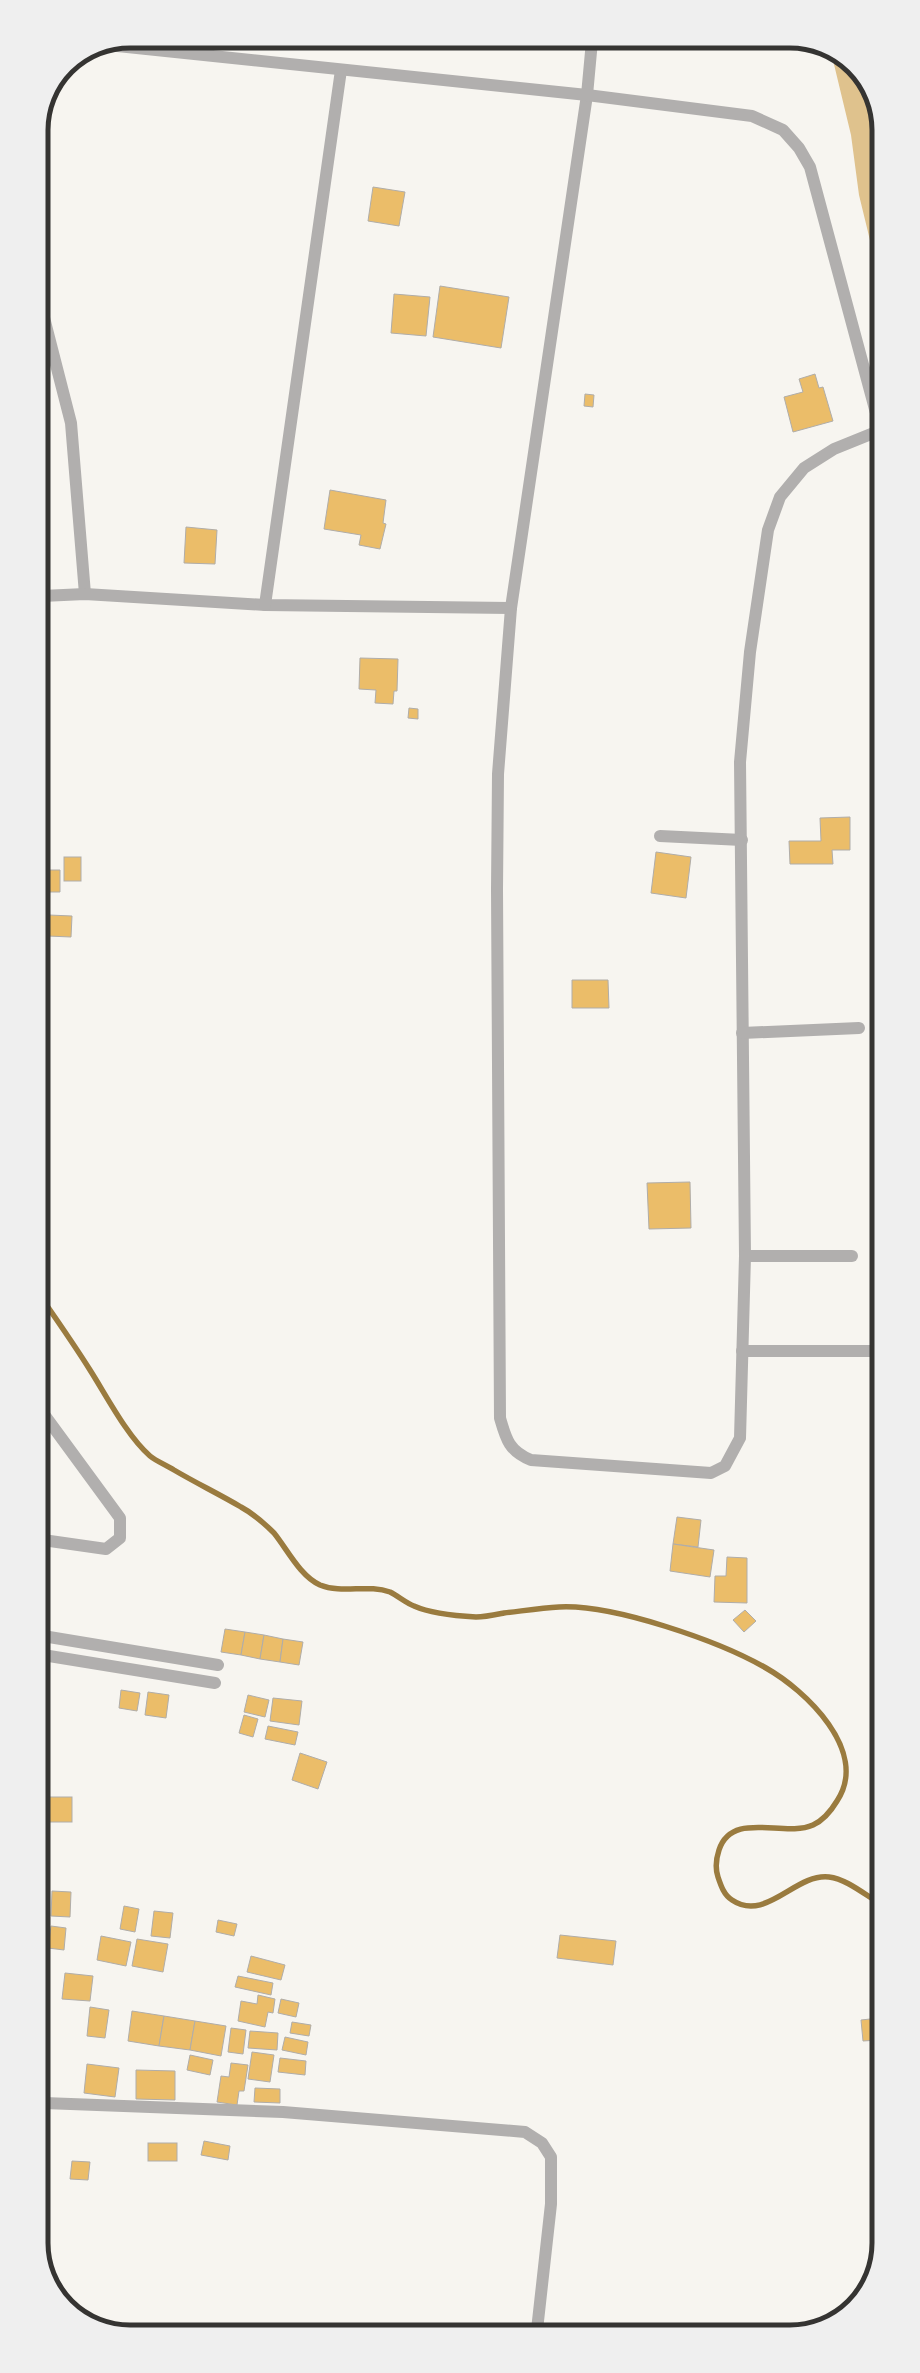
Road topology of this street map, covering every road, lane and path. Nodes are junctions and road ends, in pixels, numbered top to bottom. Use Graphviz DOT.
graph roads {
  1 [pos="136,48"];
  2 [pos="591,48"];
  3 [pos="341,70"];
  4 [pos="587,95"];
  5 [pos="48,333"];
  6 [pos="872,398"];
  7 [pos="872,434"];
  8 [pos="85,594"];
  9 [pos="48,596"];
  10 [pos="264,605"];
  11 [pos="511,608"];
  12 [pos="660,836"];
  13 [pos="742,840"];
  14 [pos="859,1028"];
  15 [pos="742,1033"];
  16 [pos="745,1256"];
  17 [pos="852,1256"];
  18 [pos="742,1350"];
  19 [pos="872,1351"];
  20 [pos="48,1420"];
  21 [pos="48,1541"];
  22 [pos="48,1637"];
  23 [pos="48,1656"];
  24 [pos="218,1665"];
  25 [pos="215,1683"];
  26 [pos="48,2103"];
  27 [pos="538,2325"];
  1 -- 3 [label="street"];
  2 -- 4 [label="street"];
  3 -- 4 [label="street"];
  3 -- 10 [label="street"];
  4 -- 6 [label="street"];
  4 -- 11 [label="street"];
  5 -- 8 [label="street"];
  7 -- 13 [label="street"];
  8 -- 9 [label="street"];
  8 -- 10 [label="street"];
  10 -- 11 [label="street"];
  11 -- 18 [label="street"];
  12 -- 13 [label="street"];
  13 -- 15 [label="street"];
  14 -- 15 [label="street"];
  15 -- 16 [label="street"];
  16 -- 17 [label="street"];
  16 -- 18 [label="street"];
  18 -- 19 [label="street"];
  20 -- 21 [label="street"];
  22 -- 24 [label="street"];
  23 -- 25 [label="street"];
  26 -- 27 [label="street"];
}
